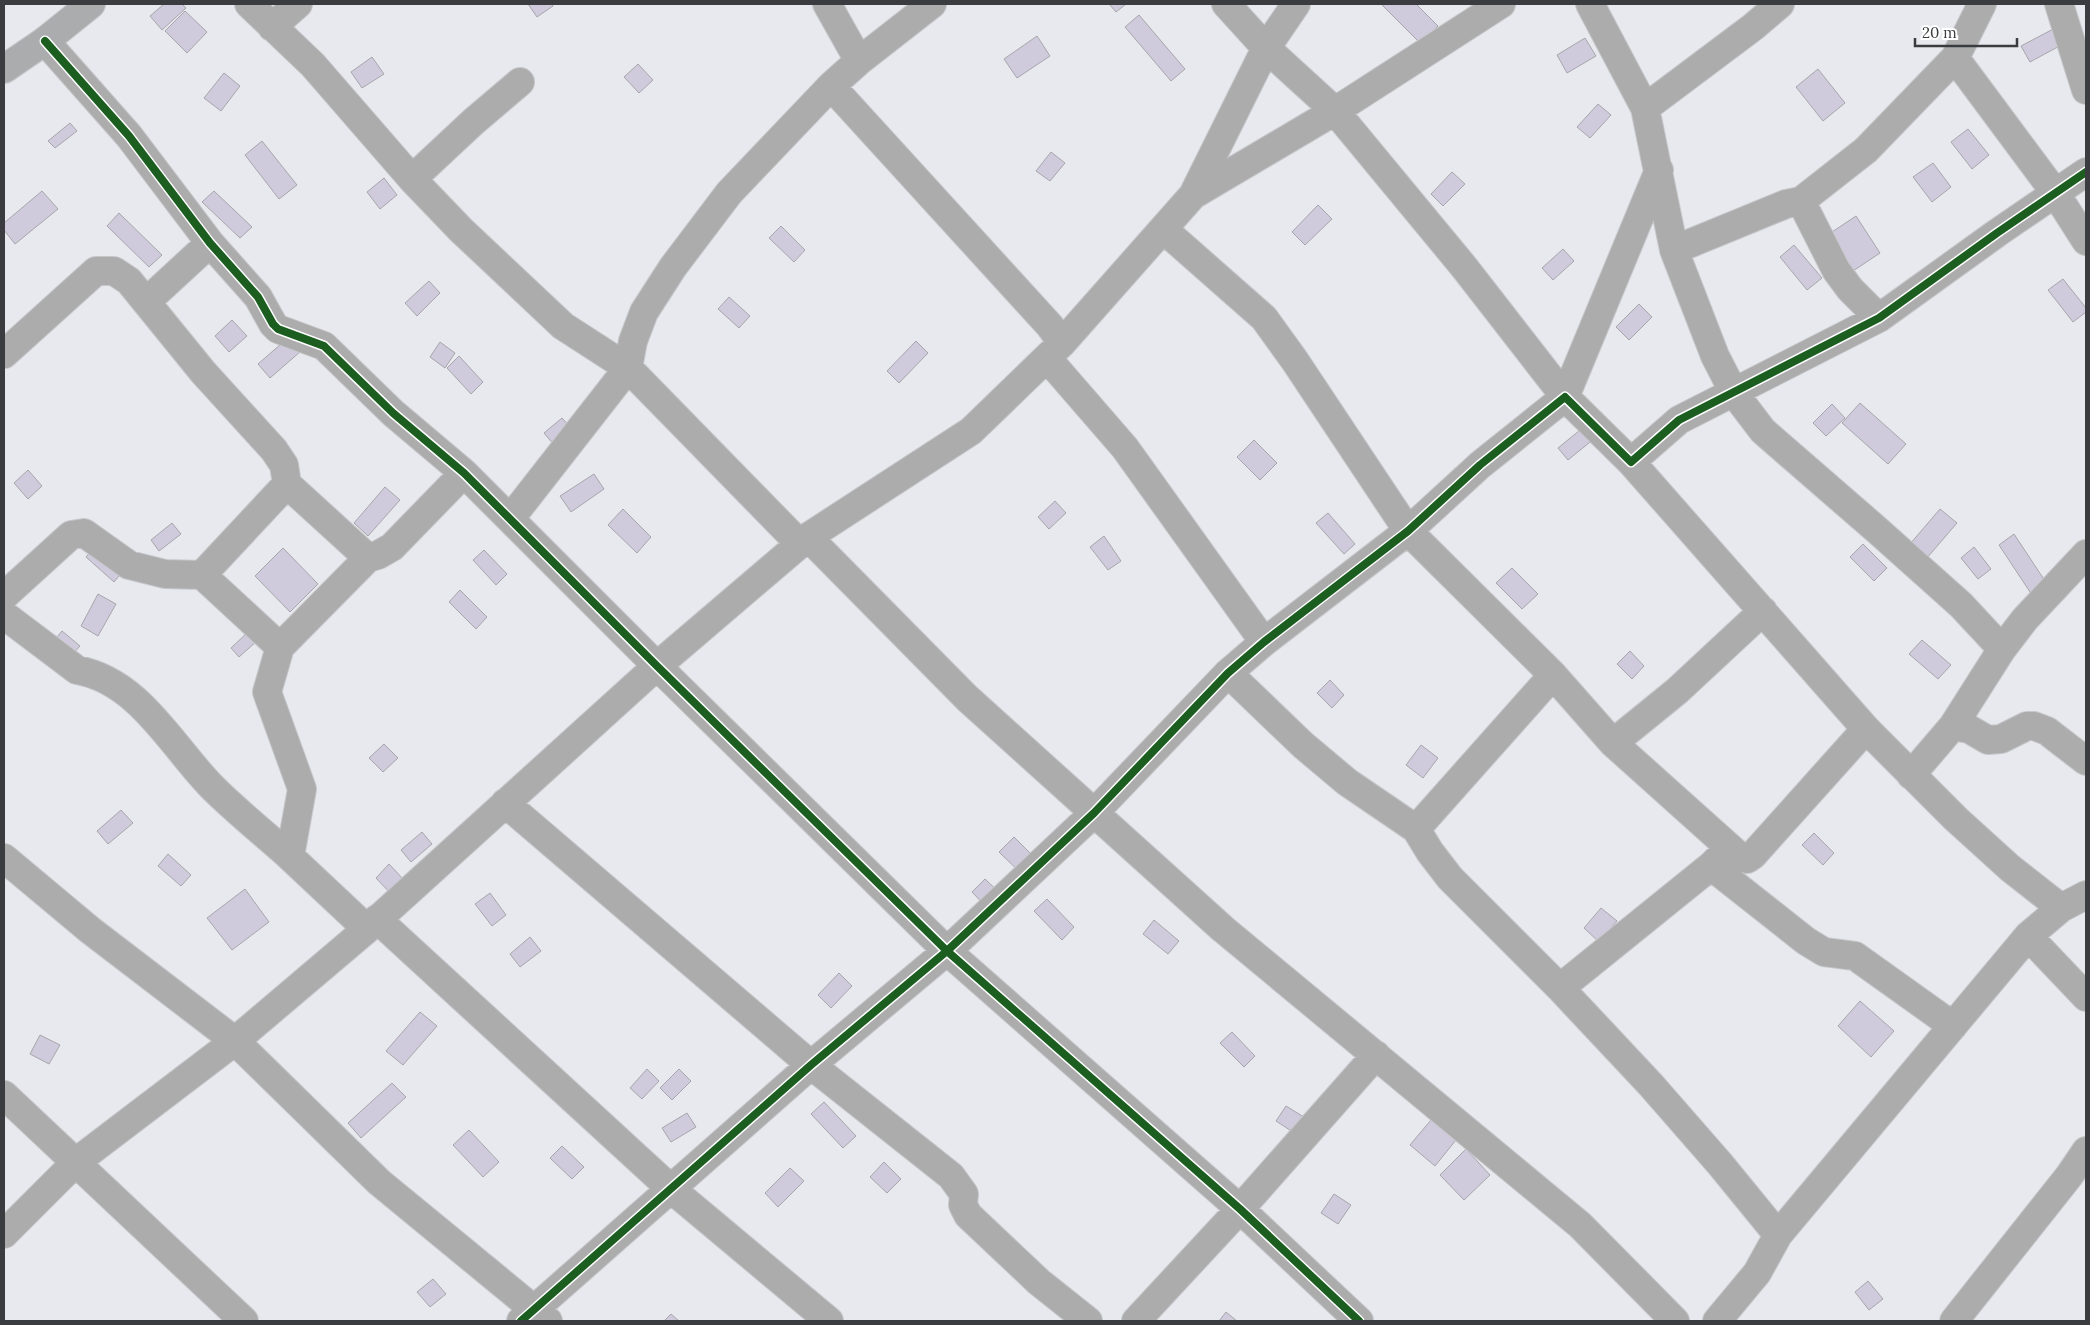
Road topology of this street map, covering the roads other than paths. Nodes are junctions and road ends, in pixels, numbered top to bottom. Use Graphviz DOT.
graph roads {
  1 [pos="91,4"];
  2 [pos="248,4"];
  3 [pos="298,4"];
  4 [pos="827,4"];
  5 [pos="932,4"];
  6 [pos="1226,4"];
  7 [pos="1296,4"];
  8 [pos="1501,4"];
  9 [pos="1590,4"];
  10 [pos="1780,4"];
  11 [pos="1982,4"];
  12 [pos="2059,4"];
  13 [pos="272,27"];
  14 [pos="45,41"];
  15 [pos="1266,48"];
  16 [pos="1955,58"];
  17 [pos="859,61"];
  18 [pos="4,69"];
  19 [pos="520,82"];
  20 [pos="831,86"];
  21 [pos="2086,90"];
  22 [pos="1645,108"];
  23 [pos="1335,111"];
  24 [pos="1659,170"];
  25 [pos="2086,172"];
  26 [pos="412,179"];
  27 [pos="2056,194"];
  28 [pos="1193,195"];
  29 [pos="1801,201"];
  30 [pos="1162,229"];
  31 [pos="2086,241"];
  32 [pos="210,242"];
  33 [pos="1674,250"];
  34 [pos="146,302"];
  35 [pos="1878,318"];
  36 [pos="1054,350"];
  37 [pos="4,354"];
  38 [pos="628,368"];
  39 [pos="1734,393"];
  40 [pos="1565,397"];
  41 [pos="1630,462"];
  42 [pos="464,473"];
  43 [pos="287,484"];
  44 [pos="510,519"];
  45 [pos="1408,531"];
  46 [pos="804,541"];
  47 [pos="2086,554"];
  48 [pos="368,558"];
  49 [pos="202,575"];
  50 [pos="4,596"];
  51 [pos="1763,611"];
  52 [pos="4,615"];
  53 [pos="1264,642"];
  54 [pos="280,647"];
  55 [pos="2002,649"];
  56 [pos="657,666"];
  57 [pos="1228,673"];
  58 [pos="1553,675"];
  59 [pos="1953,726"];
  60 [pos="1866,729"];
  61 [pos="1613,743"];
  62 [pos="2086,761"];
  63 [pos="1911,775"];
  64 [pos="506,803"];
  65 [pos="1094,813"];
  66 [pos="1416,828"];
  67 [pos="290,856"];
  68 [pos="1720,857"];
  69 [pos="4,858"];
  70 [pos="2086,895"];
  71 [pos="2061,908"];
  72 [pos="372,924"];
  73 [pos="2028,936"];
  74 [pos="947,951"];
  75 [pos="1560,988"];
  76 [pos="2086,996"];
  77 [pos="1953,1026"];
  78 [pos="235,1041"];
  79 [pos="1376,1055"];
  80 [pos="811,1065"];
  81 [pos="4,1095"];
  82 [pos="2086,1151"];
  83 [pos="76,1162"];
  84 [pos="670,1188"];
  85 [pos="1240,1209"];
  86 [pos="4,1234"];
  87 [pos="1778,1235"];
  88 [pos="534,1317"];
  89 [pos="1955,1320"];
  90 [pos="244,1321"];
  91 [pos="829,1321"];
  92 [pos="1088,1321"];
  93 [pos="1136,1321"];
  94 [pos="1359,1321"];
  95 [pos="1675,1321"];
  96 [pos="1717,1321"];
  1 -- 14 [label="street"];
  2 -- 13 [label="street"];
  3 -- 13 [label="street"];
  4 -- 17 [label="street"];
  5 -- 17 [label="street"];
  6 -- 15 [label="street"];
  7 -- 15 [label="street"];
  8 -- 23 [label="street"];
  9 -- 22 [label="street"];
  10 -- 22 [label="street"];
  11 -- 16 [label="street"];
  12 -- 21 [label="street"];
  13 -- 26 [label="street"];
  14 -- 18 [label="street"];
  14 -- 32 [label="street"];
  15 -- 23 [label="street"];
  15 -- 28 [label="street"];
  16 -- 27 [label="street"];
  16 -- 29 [label="street"];
  17 -- 20 [label="street"];
  19 -- 26 [label="street"];
  20 -- 36 [label="street"];
  20 -- 38 [label="street"];
  22 -- 24 [label="street"];
  23 -- 28 [label="street"];
  23 -- 40 [label="street"];
  24 -- 33 [label="street"];
  24 -- 40 [label="street"];
  25 -- 27 [label="street"];
  26 -- 38 [label="street"];
  27 -- 31 [label="street"];
  27 -- 35 [label="street"];
  28 -- 30 [label="street"];
  29 -- 33 [label="street"];
  29 -- 35 [label="street"];
  30 -- 36 [label="street"];
  30 -- 45 [label="street"];
  32 -- 34 [label="street"];
  32 -- 42 [label="street"];
  33 -- 39 [label="street"];
  34 -- 37 [label="street"];
  34 -- 43 [label="street"];
  35 -- 39 [label="street"];
  36 -- 46 [label="street"];
  36 -- 53 [label="street"];
  38 -- 44 [label="street"];
  38 -- 46 [label="street"];
  39 -- 41 [label="street"];
  39 -- 55 [label="street"];
  40 -- 41 [label="street"];
  40 -- 45 [label="street"];
  41 -- 51 [label="street"];
  42 -- 44 [label="street"];
  42 -- 48 [label="street"];
  43 -- 48 [label="street"];
  43 -- 49 [label="street"];
  44 -- 56 [label="street"];
  45 -- 53 [label="street"];
  45 -- 58 [label="street"];
  46 -- 56 [label="street"];
  46 -- 65 [label="street"];
  47 -- 55 [label="street"];
  48 -- 54 [label="street"];
  49 -- 50 [label="street"];
  49 -- 54 [label="street"];
  51 -- 60 [label="street"];
  51 -- 61 [label="street"];
  52 -- 67 [label="street"];
  53 -- 57 [label="street"];
  54 -- 67 [label="street"];
  55 -- 59 [label="street"];
  56 -- 64 [label="street"];
  56 -- 74 [label="street"];
  57 -- 65 [label="street"];
  57 -- 66 [label="street"];
  58 -- 61 [label="street"];
  58 -- 66 [label="street"];
  59 -- 62 [label="street"];
  59 -- 63 [label="street"];
  60 -- 63 [label="street"];
  60 -- 68 [label="street"];
  61 -- 68 [label="street"];
  63 -- 71 [label="street"];
  64 -- 72 [label="street"];
  64 -- 80 [label="street"];
  65 -- 74 [label="street"];
  65 -- 79 [label="street"];
  66 -- 75 [label="street"];
  67 -- 72 [label="street"];
  68 -- 75 [label="street"];
  68 -- 77 [label="street"];
  69 -- 78 [label="street"];
  70 -- 71 [label="street"];
  71 -- 73 [label="street"];
  72 -- 78 [label="street"];
  72 -- 84 [label="street"];
  73 -- 76 [label="street"];
  73 -- 77 [label="street"];
  74 -- 80 [label="street"];
  74 -- 85 [label="street"];
  75 -- 87 [label="street"];
  77 -- 87 [label="street"];
  78 -- 83 [label="street"];
  78 -- 88 [label="street"];
  79 -- 85 [label="street"];
  79 -- 95 [label="street"];
  80 -- 84 [label="street"];
  80 -- 92 [label="street"];
  81 -- 83 [label="street"];
  82 -- 89 [label="street"];
  83 -- 86 [label="street"];
  83 -- 90 [label="street"];
  84 -- 88 [label="street"];
  84 -- 91 [label="street"];
  85 -- 93 [label="street"];
  85 -- 94 [label="street"];
  87 -- 96 [label="street"];
}
